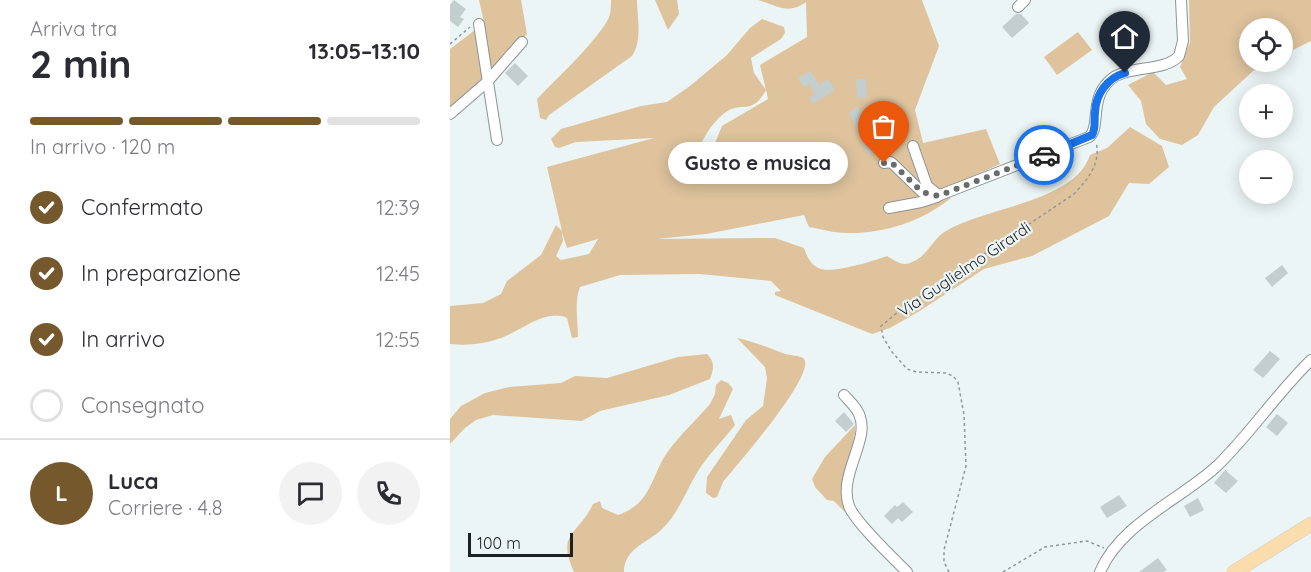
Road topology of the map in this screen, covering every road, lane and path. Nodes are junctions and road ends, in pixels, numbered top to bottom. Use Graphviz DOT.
graph roads {
  1 [pos="1181,0"];
  2 [pos="479,24"];
  3 [pos="522,42"];
  4 [pos="450,44"];
  5 [pos="488,82"];
  6 [pos="450,114"];
  7 [pos="1093,134"];
  8 [pos="497,140"];
  9 [pos="913,146"];
  10 [pos="884,163"];
  11 [pos="940,195"];
  12 [pos="889,208"];
  13 [pos="1311,360"];
  14 [pos="843,395"];
  15 [pos="1311,524"];
  16 [pos="1109,553"];
  17 [pos="907,572"];
  18 [pos="950,572"];
  19 [pos="1003,572"];
  20 [pos="1100,572"];
  21 [pos="1234,572"];
  1 -- 7 [label="street"];
  2 -- 4 [label="path"];
  2 -- 5 [label="street"];
  3 -- 5 [label="street"];
  5 -- 6 [label="street"];
  5 -- 8 [label="street"];
  7 -- 11 [label="street"];
  7 -- 18 [label="path, Via Guglielmo Girardi"];
  9 -- 11 [label="street"];
  10 -- 11 [label="street"];
  11 -- 12 [label="street"];
  13 -- 16 [label="street"];
  14 -- 17 [label="street"];
  15 -- 21 [label="main road"];
  16 -- 19 [label="path"];
  16 -- 20 [label="street"];
}
